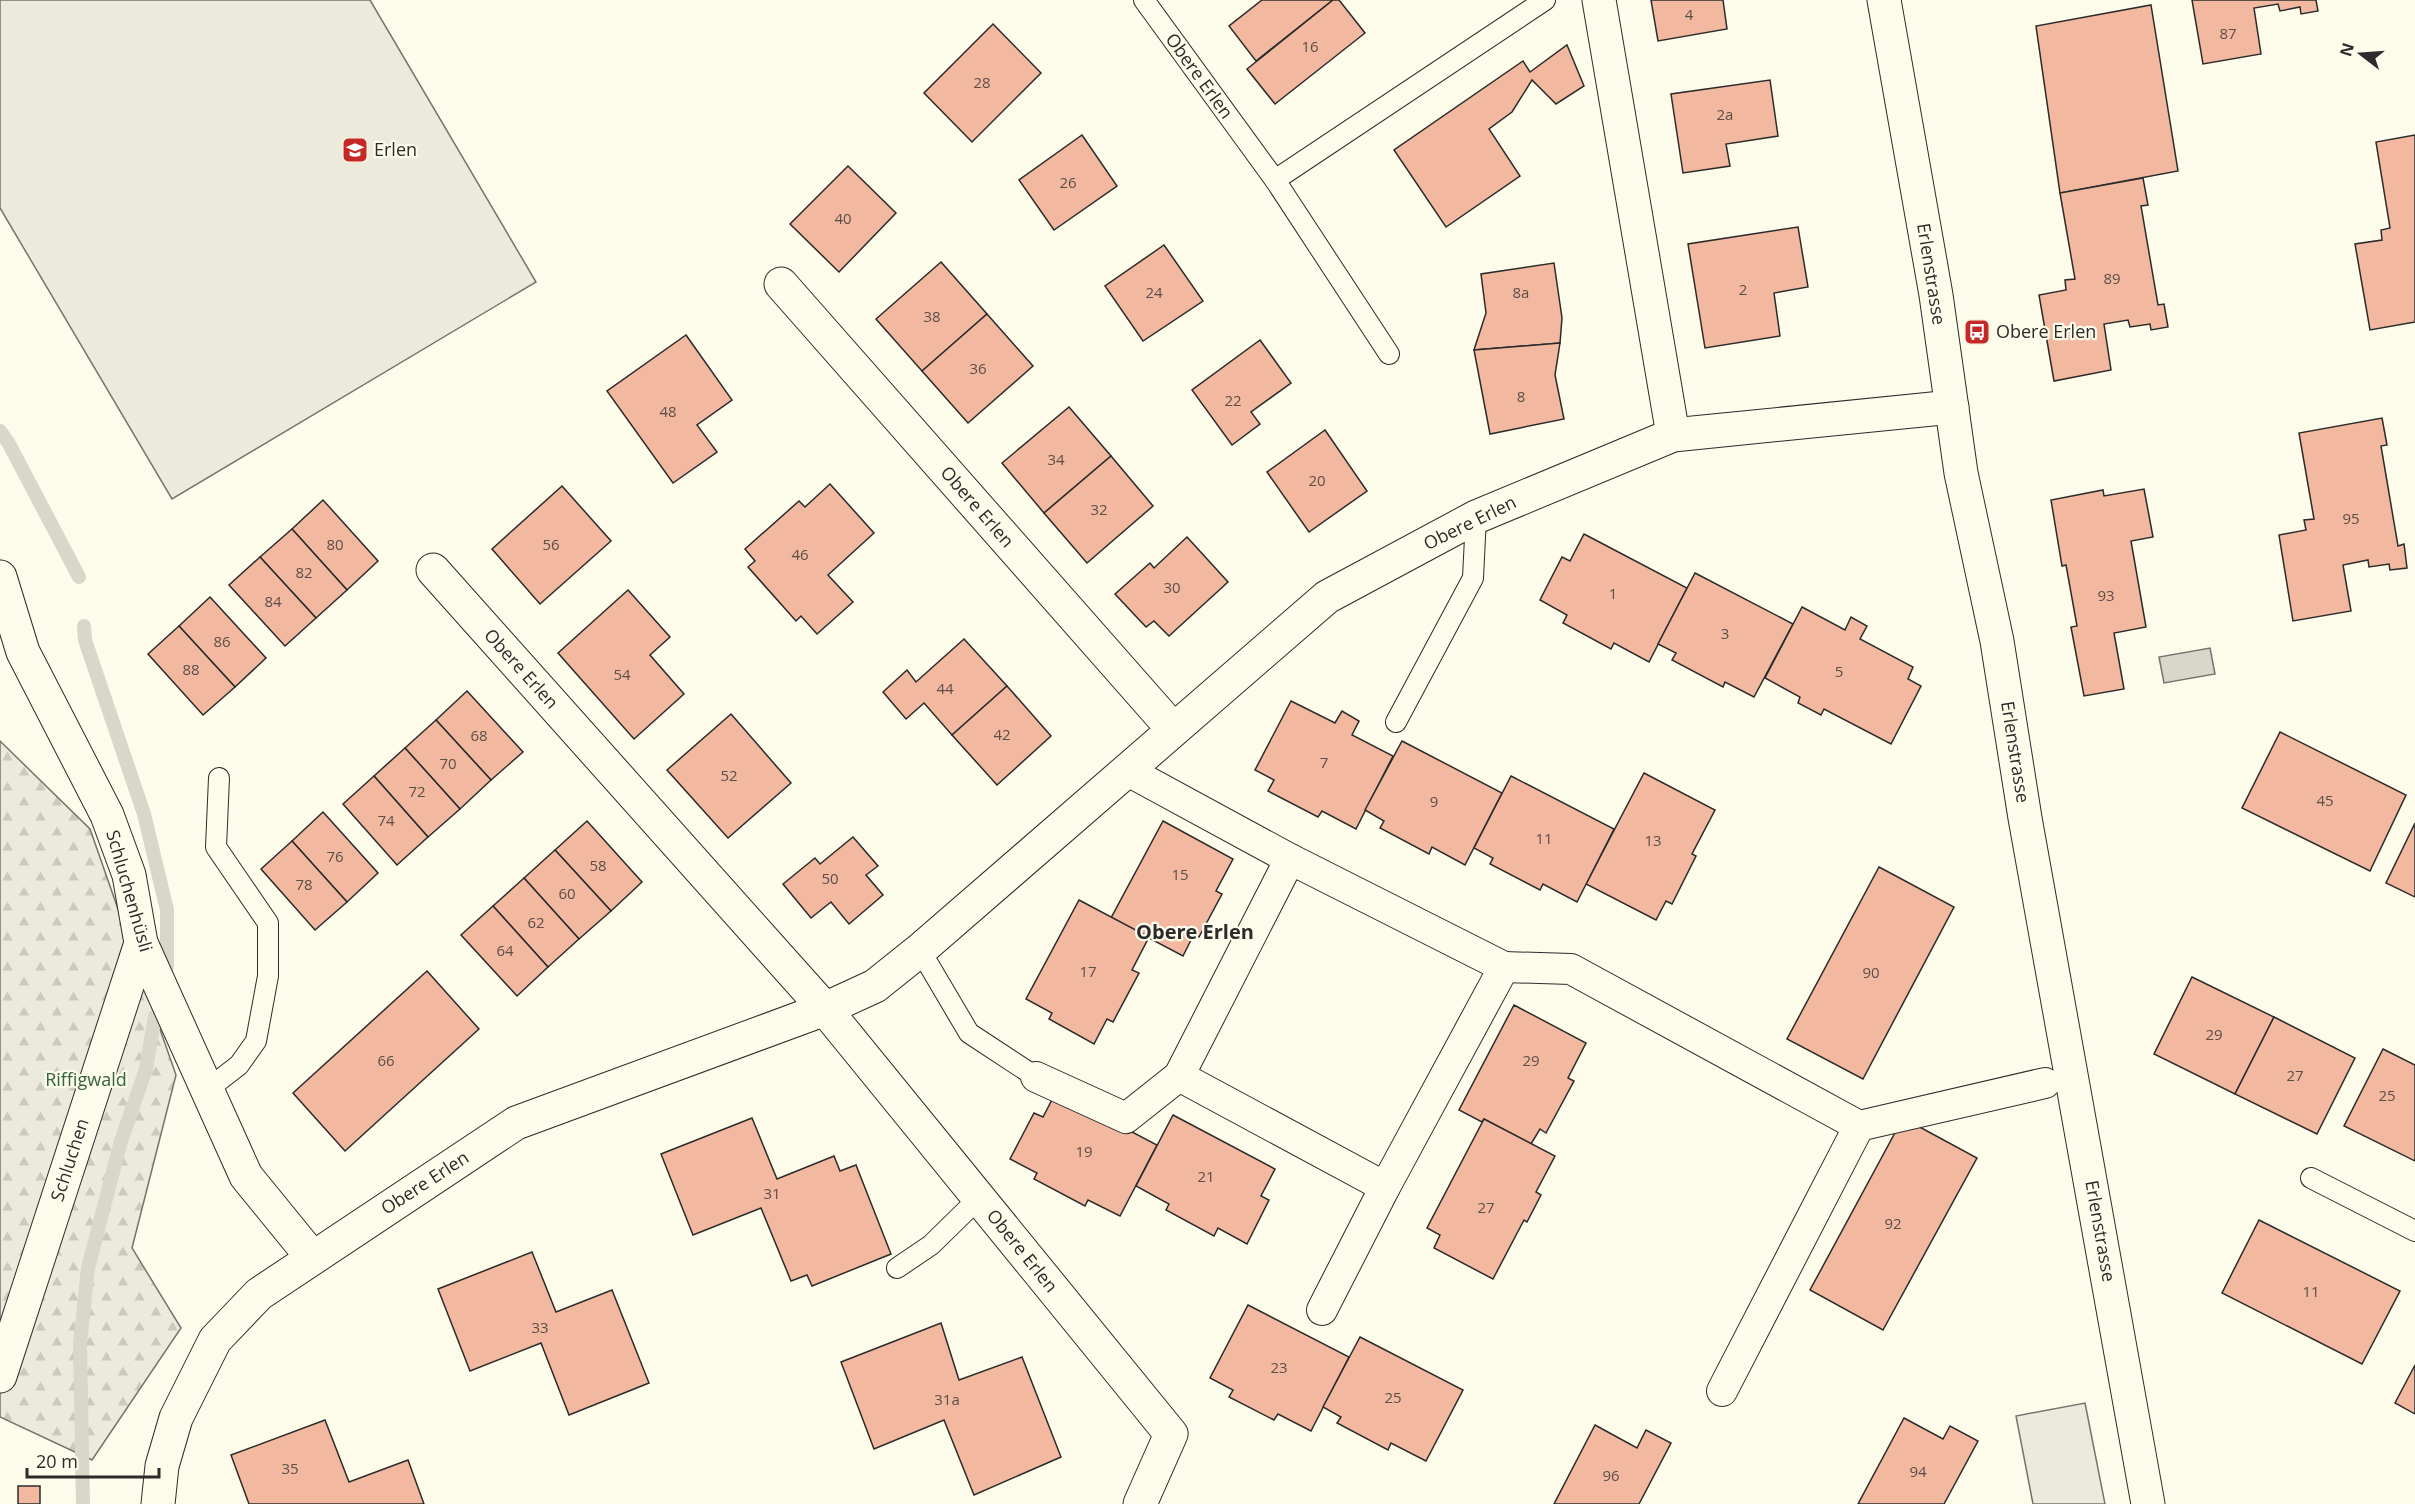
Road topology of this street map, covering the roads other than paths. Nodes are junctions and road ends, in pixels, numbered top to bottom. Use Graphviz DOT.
graph roads {
  1 [pos="1144,0"];
  2 [pos="1545,0"];
  3 [pos="1599,0"];
  4 [pos="1884,0"];
  5 [pos="1275,180"];
  6 [pos="781,284"];
  7 [pos="1389,354"];
  8 [pos="1952,407"];
  9 [pos="1673,435"];
  10 [pos="1476,517"];
  11 [pos="433,570"];
  12 [pos="0,577"];
  13 [pos="1396,722"];
  14 [pos="1173,729"];
  15 [pos="1128,771"];
  16 [pos="219,778"];
  17 [pos="1290,859"];
  18 [pos="141,943"];
  19 [pos="920,950"];
  20 [pos="1504,967"];
  21 [pos="825,1009"];
  22 [pos="1179,1076"];
  23 [pos="1036,1077"];
  24 [pos="2045,1083"];
  25 [pos="208,1089"];
  26 [pos="1859,1126"];
  27 [pos="2311,1178"];
  28 [pos="1385,1187"];
  29 [pos="979,1198"];
  30 [pos="2415,1231"];
  31 [pos="312,1257"];
  32 [pos="897,1268"];
  33 [pos="1322,1310"];
  34 [pos="0,1376"];
  35 [pos="1722,1390"];
  36 [pos="158,1504"];
  37 [pos="1140,1504"];
  38 [pos="2148,1504"];
  1 -- 5 [label="lane, Obere Erlen"];
  2 -- 5 [label="lane"];
  3 -- 9 [label="street"];
  4 -- 8 [label="street, Erlenstrasse"];
  5 -- 7 [label="lane, Obere Erlen"];
  6 -- 14 [label="street, Obere Erlen"];
  8 -- 9 [label="street, Obere Erlen"];
  8 -- 38 [label="street, Erlenstrasse"];
  9 -- 10 [label="street, Obere Erlen"];
  10 -- 13 [label="lane"];
  10 -- 14 [label="street, Obere Erlen"];
  11 -- 21 [label="street, Obere Erlen"];
  12 -- 18 [label="street, Schluchenhüsli"];
  14 -- 15 [label="street, Obere Erlen"];
  15 -- 17 [label="street"];
  15 -- 19 [label="street, Obere Erlen"];
  16 -- 25 [label="lane"];
  17 -- 20 [label="street"];
  17 -- 22 [label="street"];
  18 -- 25 [label="street, Schluchenhüsli"];
  18 -- 34 [label="street, Schluchen"];
  19 -- 21 [label="street, Obere Erlen"];
  19 -- 23 [label="lane"];
  20 -- 26 [label="street"];
  20 -- 28 [label="street"];
  21 -- 29 [label="street, Obere Erlen"];
  21 -- 31 [label="street, Obere Erlen"];
  22 -- 23 [label="street"];
  22 -- 28 [label="street"];
  24 -- 26 [label="street"];
  25 -- 31 [label="street, Schluchenhüsli"];
  26 -- 35 [label="street"];
  27 -- 30 [label="lane"];
  28 -- 33 [label="street"];
  29 -- 32 [label="lane"];
  29 -- 37 [label="street, Obere Erlen"];
  31 -- 36 [label="street, Obere Erlen"];
}
